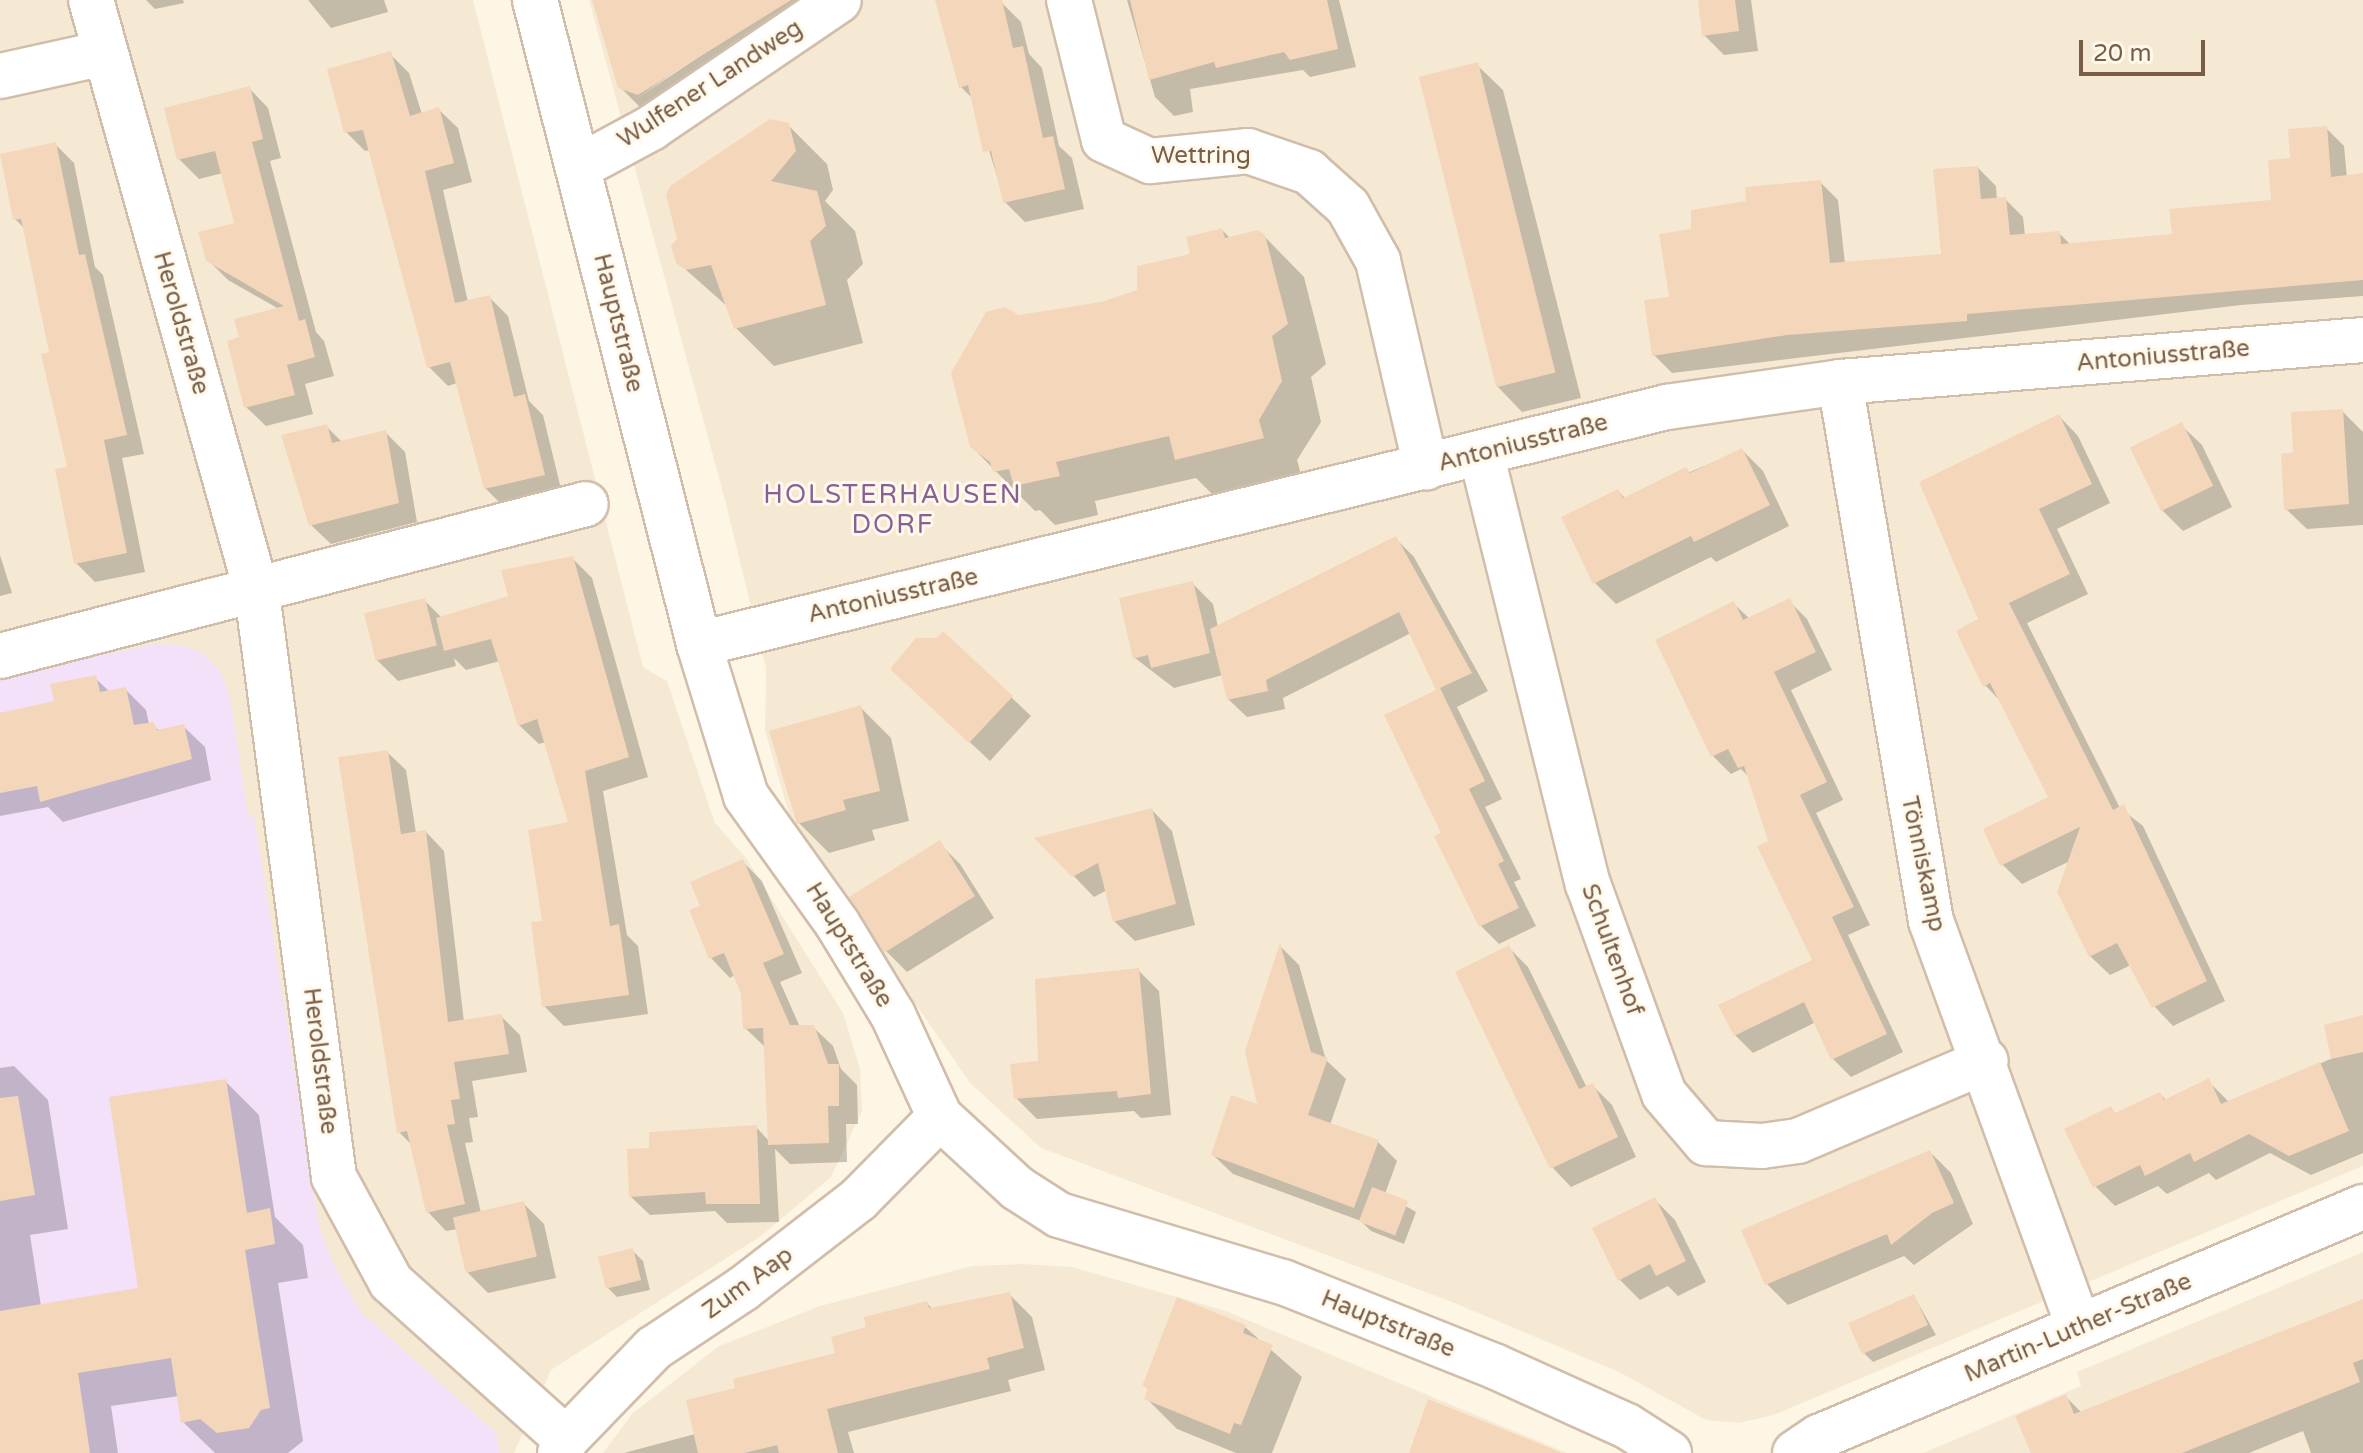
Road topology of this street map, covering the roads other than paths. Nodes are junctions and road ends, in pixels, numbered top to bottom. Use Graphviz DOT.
graph roads {
  1 [pos="91,0"];
  2 [pos="535,0"];
  3 [pos="839,0"];
  4 [pos="1069,0"];
  5 [pos="105,53"];
  6 [pos="0,76"];
  7 [pos="579,167"];
  8 [pos="2363,340"];
  9 [pos="1840,382"];
  10 [pos="1481,453"];
  11 [pos="1426,468"];
  12 [pos="586,504"];
  13 [pos="257,593"];
  14 [pos="699,644"];
  15 [pos="0,656"];
  16 [pos="1986,1061"];
  17 [pos="940,1117"];
  18 [pos="2363,1207"];
  19 [pos="2079,1327"];
  20 [pos="563,1446"];
  21 [pos="1669,1453"];
  22 [pos="1795,1453"];
  1 -- 5 [label="street, Heroldstraße"];
  2 -- 7 [label="street, Hauptstraße"];
  3 -- 7 [label="street, Wulfener Landweg"];
  4 -- 11 [label="street, Wettring"];
  5 -- 6 [label="street"];
  5 -- 13 [label="street, Heroldstraße"];
  7 -- 14 [label="street, Hauptstraße"];
  8 -- 9 [label="street, Antoniusstraße"];
  9 -- 10 [label="street, Antoniusstraße"];
  9 -- 16 [label="street, Tönniskamp"];
  10 -- 11 [label="street, Antoniusstraße"];
  10 -- 16 [label="street, Schultenhof"];
  11 -- 14 [label="street, Antoniusstraße"];
  12 -- 13 [label="street"];
  13 -- 15 [label="street"];
  13 -- 20 [label="street, Heroldstraße"];
  14 -- 17 [label="street, Hauptstraße"];
  16 -- 19 [label="street, Tönniskamp"];
  17 -- 20 [label="street, Zum Aap"];
  17 -- 21 [label="street, Hauptstraße"];
  18 -- 19 [label="street, Martin-Luther-Straße"];
  19 -- 22 [label="street, Martin-Luther-Straße"];
}
